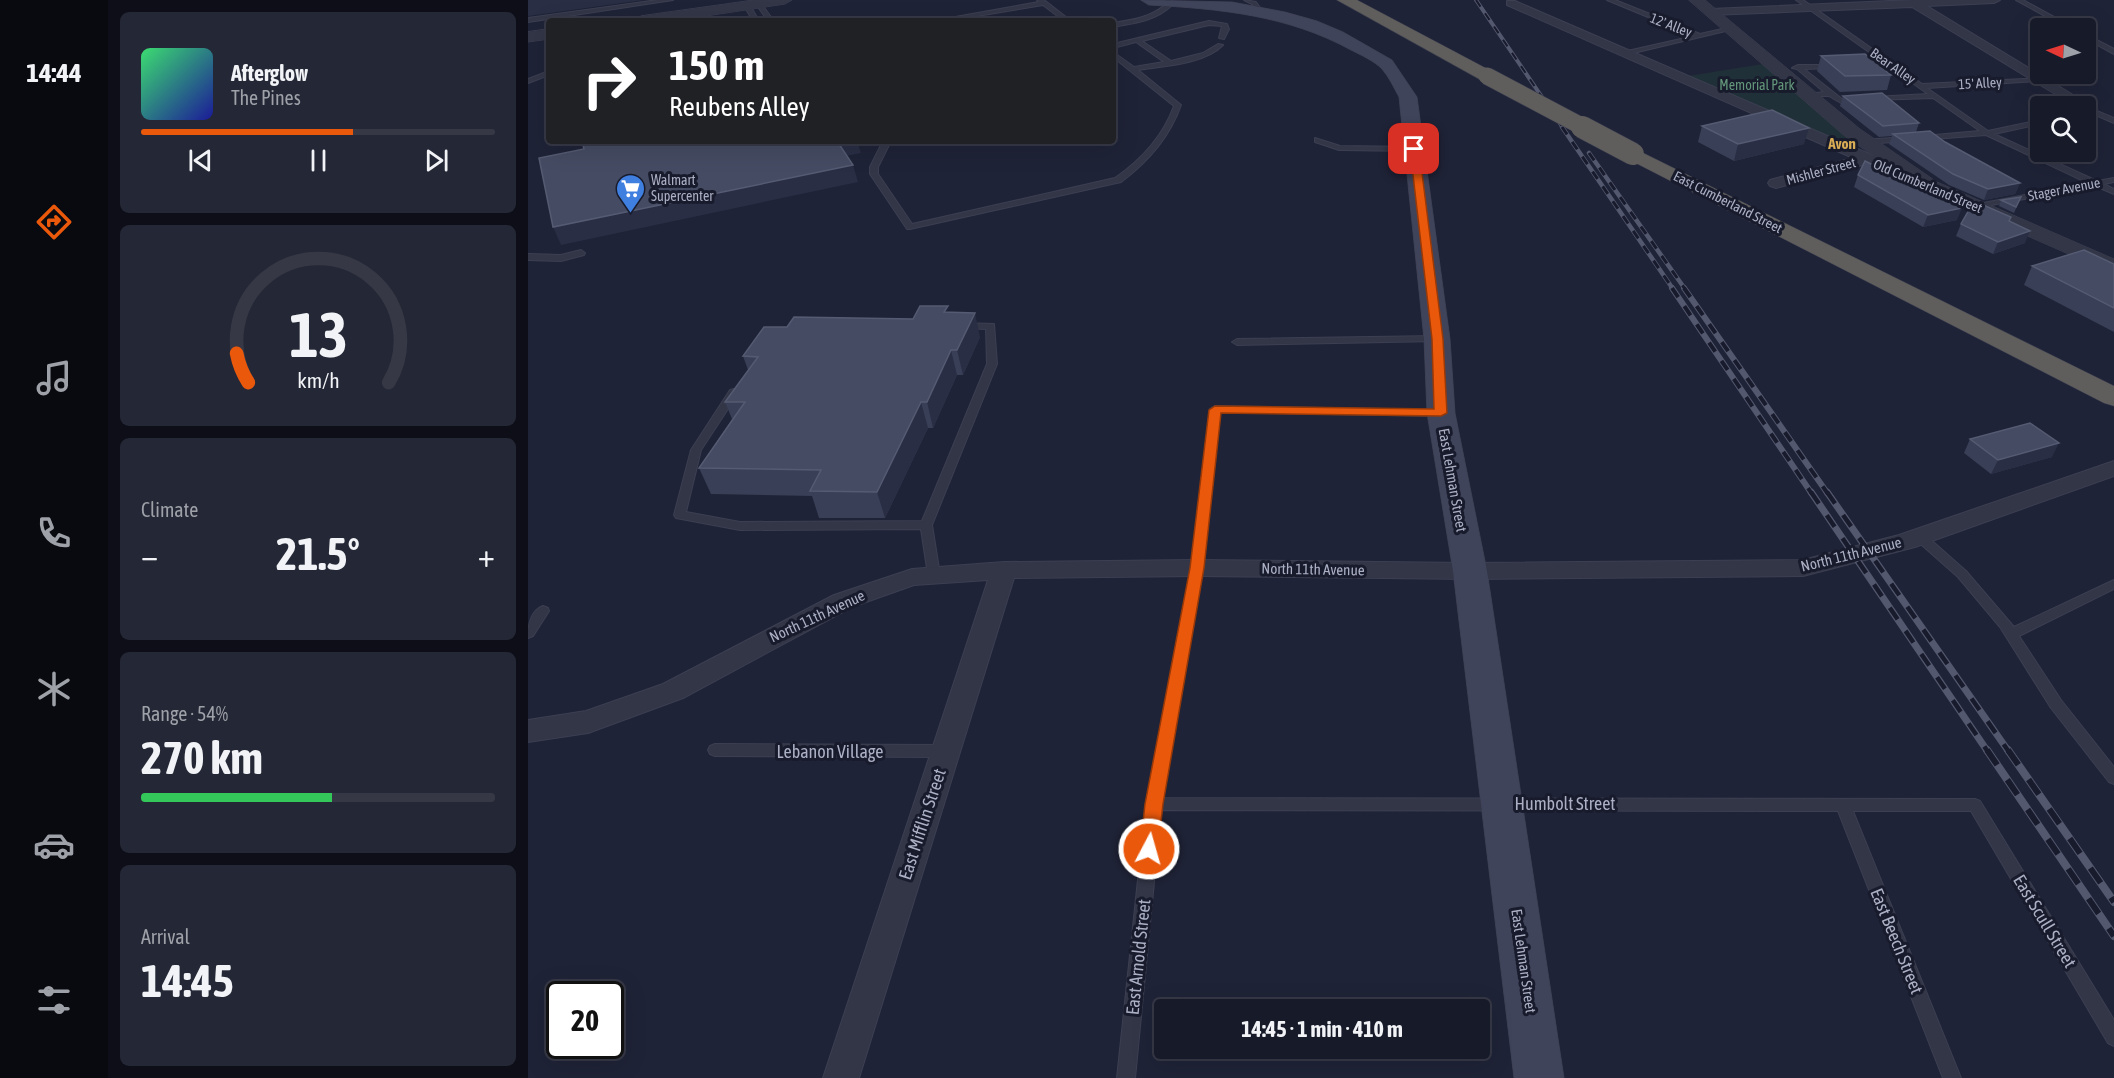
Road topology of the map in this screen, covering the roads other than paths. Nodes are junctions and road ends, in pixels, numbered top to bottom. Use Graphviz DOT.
graph roads {
  1 [pos="670,0"];
  2 [pos="785,0"];
  3 [pos="1161,0"];
  4 [pos="1345,0"];
  5 [pos="1610,0"];
  6 [pos="1696,0"];
  7 [pos="1799,0"];
  8 [pos="1994,0"];
  9 [pos="2019,0"];
  10 [pos="750,2"];
  11 [pos="1042,2"];
  12 [pos="1511,3"];
  13 [pos="1252,4"];
  14 [pos="1915,4"];
  15 [pos="994,6"];
  16 [pos="1810,8"];
  17 [pos="1000,10"];
  18 [pos="1711,12"];
  19 [pos="658,18"];
  20 [pos="754,18"];
  21 [pos="769,18"];
  22 [pos="953,18"];
  23 [pos="1064,18"];
  24 [pos="2052,18"];
  25 [pos="528,20"];
  26 [pos="1116,24"];
  27 [pos="1731,29"];
  28 [pos="546,35"];
  29 [pos="1699,36"];
  30 [pos="528,38"];
  31 [pos="1138,41"];
  32 [pos="2096,42"];
  33 [pos="1116,45"];
  34 [pos="2114,52"];
  35 [pos="1625,53"];
  36 [pos="1116,56"];
  37 [pos="1168,62"];
  38 [pos="1879,64"];
  39 [pos="1889,64"];
  40 [pos="1837,65"];
  41 [pos="1134,69"];
  42 [pos="1790,70"];
  43 [pos="2030,74"];
  44 [pos="546,75"];
  45 [pos="2030,80"];
  46 [pos="528,81"];
  47 [pos="2046,84"];
  48 [pos="1920,86"];
  49 [pos="1830,94"];
  50 [pos="1810,95"];
  51 [pos="1934,96"];
  52 [pos="2065,96"];
  53 [pos="2096,114"];
  54 [pos="2114,122"];
  55 [pos="2030,124"];
  56 [pos="1987,133"];
  57 [pos="1318,140"];
  58 [pos="886,144"];
  59 [pos="1414,149"];
  60 [pos="1865,151"];
  61 [pos="2114,180"];
  62 [pos="1776,183"];
  63 [pos="2093,183"];
  64 [pos="2114,192"];
  65 [pos="1978,206"];
  66 [pos="581,253"];
  67 [pos="528,257"];
  68 [pos="2114,267"];
  69 [pos="948,326"];
  70 [pos="1437,339"];
  71 [pos="1237,342"];
  72 [pos="740,383"];
  73 [pos="2114,397"];
  74 [pos="1441,413"];
  75 [pos="2114,468"];
  76 [pos="926,525"];
  77 [pos="1919,536"];
  78 [pos="1197,568"];
  79 [pos="1004,570"];
  80 [pos="1470,571"];
  81 [pos="934,575"];
  82 [pos="2114,584"];
  83 [pos="543,611"];
  84 [pos="528,633"];
  85 [pos="2012,634"];
  86 [pos="528,731"];
  87 [pos="715,750"];
  88 [pos="945,751"];
  89 [pos="2114,778"];
  90 [pos="1503,803"];
  91 [pos="1154,804"];
  92 [pos="1843,804"];
  93 [pos="1976,805"];
  94 [pos="2114,1036"];
  95 [pos="841,1078"];
  96 [pos="1126,1078"];
  97 [pos="1539,1078"];
  98 [pos="1952,1078"];
  1 -- 25 [label="lane"];
  2 -- 10 [label="street"];
  3 -- 13 [label="main road, East Lehman Street"];
  3 -- 26 [label="lane"];
  4 -- 73 [label="highway, East Cumberland Street, bridge"];
  5 -- 29 [label="lane, 12' Alley"];
  6 -- 18 [label="street, Old Cumberland Street"];
  7 -- 16 [label="lane, Bear Alley"];
  8 -- 14 [label="street"];
  9 -- 24 [label="lane"];
  10 -- 19 [label="street"];
  10 -- 20 [label="lane"];
  10 -- 21 [label="lane"];
  11 -- 17 [label="lane"];
  11 -- 23 [label="lane"];
  12 -- 35 [label="street, Old Cumberland Street"];
  13 -- 59 [label="main road, East Lehman Street"];
  14 -- 16 [label="street"];
  14 -- 43 [label="street"];
  15 -- 17 [label="lane"];
  16 -- 18 [label="street"];
  16 -- 39 [label="lane, Bear Alley"];
  17 -- 22 [label="lane"];
  18 -- 27 [label="street, Old Cumberland Street"];
  27 -- 29 [label="lane, 12' Alley"];
  27 -- 42 [label="street, Old Cumberland Street"];
  28 -- 30 [label="street"];
  29 -- 35 [label="lane, 12' Alley"];
  31 -- 33 [label="lane"];
  31 -- 37 [label="lane"];
  31 -- 37 [label="lane"];
  32 -- 34 [label="lane"];
  35 -- 60 [label="street, Old Cumberland Street"];
  36 -- 41 [label="lane"];
  37 -- 41 [label="lane"];
  38 -- 39 [label="lane"];
  39 -- 48 [label="lane, Bear Alley"];
  40 -- 42 [label="lane"];
  41 -- 58 [label="lane"];
  42 -- 49 [label="lane"];
  42 -- 50 [label="street, Old Cumberland Street"];
  44 -- 46 [label="lane"];
  45 -- 48 [label="lane, 15' Alley"];
  47 -- 52 [label="street"];
  48 -- 51 [label="lane, Bear Alley"];
  49 -- 50 [label="lane"];
  49 -- 51 [label="lane"];
  50 -- 60 [label="street, Old Cumberland Street"];
  51 -- 56 [label="lane, Bear Alley"];
  53 -- 54 [label="lane"];
  55 -- 56 [label="lane"];
  56 -- 60 [label="lane"];
  56 -- 63 [label="lane, Bear Alley"];
  57 -- 59 [label="lane"];
  59 -- 70 [label="main road, East Lehman Street"];
  60 -- 62 [label="street, Mishler Street"];
  60 -- 65 [label="street, Old Cumberland Street"];
  61 -- 63 [label="lane, Stager Avenue"];
  63 -- 64 [label="lane, Bear Alley"];
  63 -- 65 [label="lane, Stager Avenue"];
  65 -- 68 [label="street, Old Cumberland Street"];
  66 -- 67 [label="lane"];
  69 -- 76 [label="lane"];
  70 -- 71 [label="lane"];
  70 -- 74 [label="main road, East Lehman Street"];
  72 -- 76 [label="lane"];
  74 -- 78 [label="lane, East Arnold Street"];
  74 -- 80 [label="main road, East Lehman Street"];
  75 -- 77 [label="street, North 11th Avenue"];
  76 -- 81 [label="lane"];
  77 -- 80 [label="street, North 11th Avenue"];
  77 -- 85 [label="lane"];
  78 -- 79 [label="street, North 11th Avenue"];
  78 -- 80 [label="street, North 11th Avenue"];
  78 -- 91 [label="lane, East Arnold Street"];
  79 -- 81 [label="street, North 11th Avenue"];
  79 -- 88 [label="street, East Mifflin Street"];
  80 -- 90 [label="main road, East Lehman Street"];
  81 -- 86 [label="street, North 11th Avenue"];
  82 -- 85 [label="lane"];
  83 -- 84 [label="lane"];
  85 -- 89 [label="lane"];
  87 -- 88 [label="lane, Lebanon Village"];
  88 -- 95 [label="street, East Mifflin Street"];
  90 -- 91 [label="lane, Humbolt Street"];
  90 -- 92 [label="lane, Humbolt Street"];
  90 -- 97 [label="main road, East Lehman Street"];
  91 -- 96 [label="lane, East Arnold Street"];
  92 -- 93 [label="lane, Humbolt Street"];
  92 -- 98 [label="lane, East Beech Street"];
  93 -- 94 [label="lane, East Scull Street"];
}
